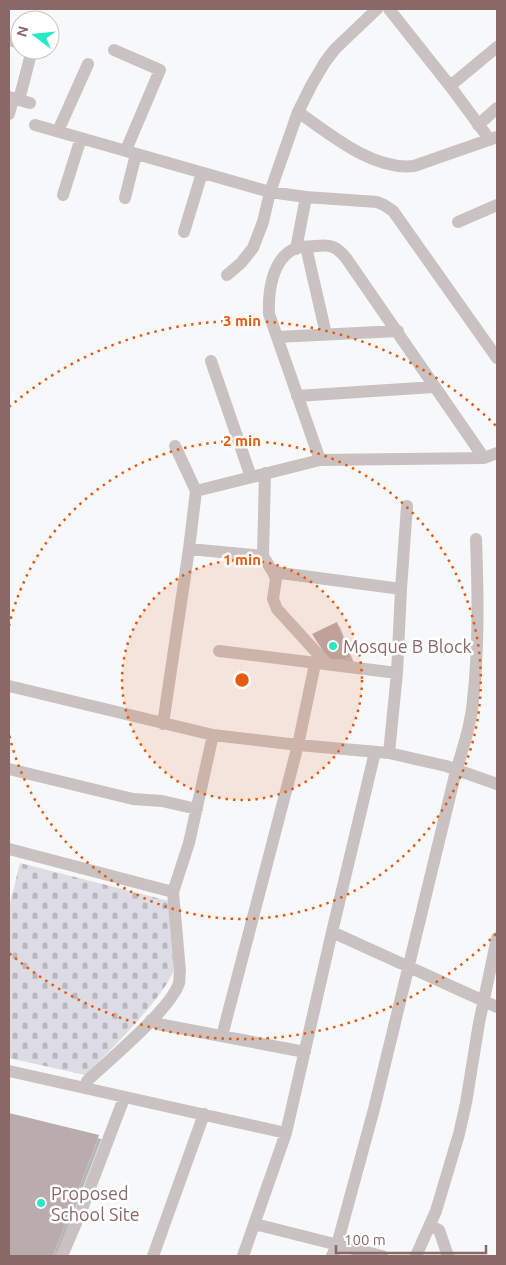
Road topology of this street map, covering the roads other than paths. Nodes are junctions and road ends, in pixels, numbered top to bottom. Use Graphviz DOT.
graph roads {
  1 [pos="376,9"];
  2 [pos="389,9"];
  3 [pos="497,47"];
  4 [pos="114,50"];
  5 [pos="29,60"];
  6 [pos="88,64"];
  7 [pos="450,86"];
  8 [pos="18,100"];
  9 [pos="497,108"];
  10 [pos="298,112"];
  11 [pos="9,114"];
  12 [pos="34,125"];
  13 [pos="478,125"];
  14 [pos="58,132"];
  15 [pos="81,138"];
  16 [pos="494,138"];
  17 [pos="131,152"];
  18 [pos="202,173"];
  19 [pos="270,192"];
  20 [pos="64,195"];
  21 [pos="306,197"];
  22 [pos="125,198"];
  23 [pos="497,205"];
  24 [pos="458,222"];
  25 [pos="184,232"];
  26 [pos="301,248"];
  27 [pos="227,275"];
  28 [pos="398,330"];
  29 [pos="326,334"];
  30 [pos="277,337"];
  31 [pos="497,358"];
  32 [pos="211,361"];
  33 [pos="434,387"];
  34 [pos="298,396"];
  35 [pos="175,446"];
  36 [pos="497,453"];
  37 [pos="484,458"];
  38 [pos="320,460"];
  39 [pos="265,473"];
  40 [pos="251,477"];
  41 [pos="196,491"];
  42 [pos="407,506"];
  43 [pos="476,539"];
  44 [pos="189,549"];
  45 [pos="263,556"];
  46 [pos="273,572"];
  47 [pos="401,589"];
  48 [pos="219,651"];
  49 [pos="321,664"];
  50 [pos="396,673"];
  51 [pos="9,686"];
  52 [pos="163,724"];
  53 [pos="214,735"];
  54 [pos="298,745"];
  55 [pos="375,752"];
  56 [pos="388,753"];
  57 [pos="9,769"];
  58 [pos="456,771"];
  59 [pos="497,784"];
  60 [pos="197,809"];
  61 [pos="9,849"];
  62 [pos="173,892"];
  63 [pos="332,932"];
  64 [pos="497,938"];
  65 [pos="409,967"];
  66 [pos="483,1000"];
  67 [pos="497,1007"];
  68 [pos="151,1020"];
  69 [pos="222,1036"];
  70 [pos="305,1052"];
  71 [pos="9,1071"];
  72 [pos="85,1088"];
  73 [pos="124,1098"];
  74 [pos="204,1114"];
  75 [pos="286,1133"];
  76 [pos="255,1224"];
  77 [pos="430,1226"];
  78 [pos="334,1251"];
  79 [pos="62,1256"];
  80 [pos="153,1256"];
  81 [pos="243,1256"];
  82 [pos="382,1256"];
  83 [pos="416,1256"];
  84 [pos="448,1256"];
  1 -- 10 [label="street"];
  2 -- 7 [label="street"];
  3 -- 7 [label="street"];
  4 -- 17 [label="street"];
  5 -- 8 [label="street"];
  6 -- 14 [label="street"];
  7 -- 13 [label="street"];
  8 -- 11 [label="street"];
  9 -- 13 [label="street"];
  10 -- 16 [label="street"];
  10 -- 19 [label="street"];
  12 -- 14 [label="street"];
  13 -- 16 [label="street"];
  14 -- 15 [label="street"];
  15 -- 17 [label="street"];
  15 -- 20 [label="street"];
  17 -- 18 [label="street"];
  17 -- 22 [label="street"];
  18 -- 19 [label="street"];
  18 -- 25 [label="street"];
  19 -- 21 [label="street"];
  19 -- 27 [label="street"];
  21 -- 26 [label="street"];
  21 -- 31 [label="street"];
  23 -- 24 [label="street"];
  26 -- 28 [label="street"];
  26 -- 29 [label="street"];
  26 -- 30 [label="street"];
  28 -- 29 [label="street"];
  28 -- 33 [label="street"];
  29 -- 30 [label="street"];
  30 -- 34 [label="street"];
  32 -- 40 [label="street"];
  33 -- 34 [label="street"];
  33 -- 37 [label="street"];
  34 -- 38 [label="street"];
  35 -- 41 [label="street"];
  36 -- 37 [label="street"];
  37 -- 38 [label="street"];
  38 -- 39 [label="street"];
  39 -- 40 [label="street"];
  39 -- 45 [label="street"];
  40 -- 41 [label="street"];
  41 -- 44 [label="street"];
  42 -- 47 [label="street"];
  43 -- 58 [label="street"];
  44 -- 45 [label="street"];
  44 -- 52 [label="street"];
  45 -- 46 [label="street"];
  46 -- 47 [label="street"];
  46 -- 49 [label="street"];
  47 -- 50 [label="street"];
  48 -- 49 [label="street"];
  49 -- 50 [label="street"];
  49 -- 54 [label="street"];
  50 -- 56 [label="street"];
  51 -- 52 [label="street"];
  52 -- 53 [label="street"];
  53 -- 54 [label="street"];
  53 -- 60 [label="street"];
  54 -- 55 [label="street"];
  54 -- 69 [label="street"];
  55 -- 56 [label="street"];
  55 -- 63 [label="street"];
  56 -- 58 [label="street"];
  57 -- 60 [label="street"];
  58 -- 59 [label="street"];
  58 -- 65 [label="street"];
  60 -- 62 [label="street"];
  61 -- 62 [label="street"];
  62 -- 68 [label="street"];
  63 -- 65 [label="street"];
  63 -- 70 [label="street"];
  64 -- 66 [label="street"];
  65 -- 66 [label="street"];
  65 -- 78 [label="street"];
  66 -- 67 [label="street"];
  66 -- 77 [label="street"];
  68 -- 69 [label="street"];
  68 -- 72 [label="street"];
  69 -- 70 [label="street"];
  70 -- 75 [label="street"];
  71 -- 72 [label="street"];
  72 -- 73 [label="street"];
  73 -- 74 [label="street"];
  73 -- 79 [label="street"];
  74 -- 75 [label="street"];
  74 -- 80 [label="street"];
  75 -- 76 [label="street"];
  76 -- 78 [label="street"];
  76 -- 81 [label="street"];
  77 -- 83 [label="street"];
  77 -- 84 [label="street"];
  78 -- 82 [label="street"];
}
